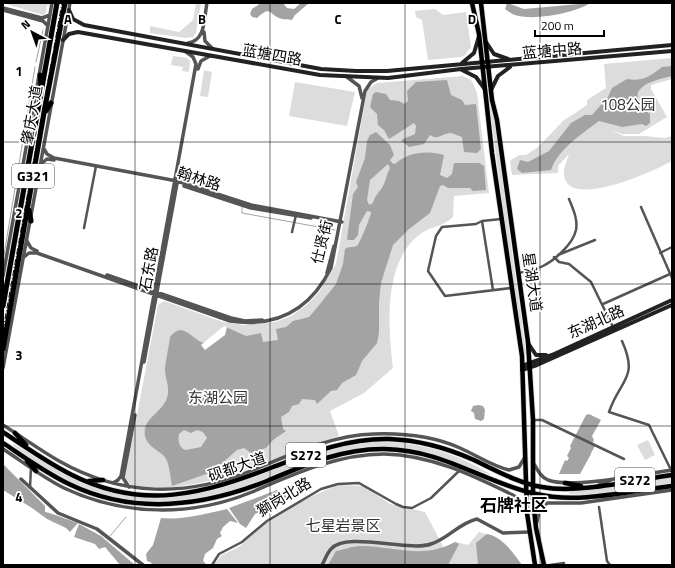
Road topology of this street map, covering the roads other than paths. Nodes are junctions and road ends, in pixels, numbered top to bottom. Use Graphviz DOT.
graph roads {
  1 [pos="52,3"];
  2 [pos="57,3"];
  3 [pos="65,3"];
  4 [pos="70,3"];
  5 [pos="208,3"];
  6 [pos="472,3"];
  7 [pos="481,3"];
  8 [pos="3,9"];
  9 [pos="69,10"];
  10 [pos="50,15"];
  11 [pos="48,26"];
  12 [pos="105,30"];
  13 [pos="479,34"];
  14 [pos="103,36"];
  15 [pos="63,40"];
  16 [pos="486,42"];
  17 [pos="187,44"];
  18 [pos="672,45"];
  19 [pos="213,48"];
  20 [pos="637,48"];
  21 [pos="184,51"];
  22 [pos="672,52"];
  23 [pos="246,55"];
  24 [pos="638,55"];
  25 [pos="210,56"];
  26 [pos="548,56"];
  27 [pos="510,60"];
  28 [pos="245,62"];
  29 [pos="548,63"];
  30 [pos="460,64"];
  31 [pos="197,65"];
  32 [pos="482,65"];
  33 [pos="488,65"];
  34 [pos="512,66"];
  35 [pos="321,69"];
  36 [pos="405,69"];
  37 [pos="461,69"];
  38 [pos="40,75"];
  39 [pos="320,75"];
  40 [pos="406,76"];
  41 [pos="347,78"];
  42 [pos="378,78"];
  43 [pos="484,88"];
  44 [pos="491,91"];
  45 [pos="42,93"];
  46 [pos="492,100"];
  47 [pos="486,101"];
  48 [pos="51,103"];
  49 [pos="44,115"];
  50 [pos="44,148"];
  51 [pos="51,158"];
  52 [pos="41,164"];
  53 [pos="96,167"];
  54 [pos="176,182"];
  55 [pos="569,199"];
  56 [pos="28,205"];
  57 [pos="641,207"];
  58 [pos="295,216"];
  59 [pos="502,219"];
  60 [pos="31,220"];
  61 [pos="482,221"];
  62 [pos="340,222"];
  63 [pos="84,228"];
  64 [pos="292,232"];
  65 [pos="595,240"];
  66 [pos="27,241"];
  67 [pos="567,246"];
  68 [pos="672,247"];
  69 [pos="572,250"];
  70 [pos="660,253"];
  71 [pos="24,257"];
  72 [pos="555,257"];
  73 [pos="518,273"];
  74 [pos="670,274"];
  75 [pos="3,276"];
  76 [pos="672,278"];
  77 [pos="511,288"];
  78 [pos="493,290"];
  79 [pos="156,293"];
  80 [pos="672,303"];
  81 [pos="603,304"];
  82 [pos="3,306"];
  83 [pos="665,308"];
  84 [pos="672,308"];
  85 [pos="613,328"];
  86 [pos="622,341"];
  87 [pos="528,342"];
  88 [pos="3,349"];
  89 [pos="553,356"];
  90 [pos="530,366"];
  91 [pos="3,368"];
  92 [pos="522,368"];
  93 [pos="533,420"];
  94 [pos="4,425"];
  95 [pos="3,432"];
  96 [pos="15,433"];
  97 [pos="15,440"];
  98 [pos="3,443"];
  99 [pos="534,447"];
  100 [pos="10,448"];
  101 [pos="526,448"];
  102 [pos="3,449"];
  103 [pos="29,449"];
  104 [pos="471,454"];
  105 [pos="526,454"];
  106 [pos="22,455"];
  107 [pos="431,455"];
  108 [pos="624,460"];
  109 [pos="444,464"];
  110 [pos="534,464"];
  111 [pos="31,467"];
  112 [pos="488,467"];
  113 [pos="252,470"];
  114 [pos="459,470"];
  115 [pos="494,470"];
  116 [pos="36,471"];
  117 [pos="672,472"];
  118 [pos="472,476"];
  119 [pos="122,477"];
  120 [pos="616,478"];
  121 [pos="21,479"];
  122 [pos="492,479"];
  123 [pos="104,480"];
  124 [pos="85,481"];
  125 [pos="234,482"];
  126 [pos="526,482"];
  127 [pos="113,483"];
  128 [pos="565,483"];
  129 [pos="534,485"];
  130 [pos="599,485"];
  131 [pos="672,486"];
  132 [pos="585,487"];
  133 [pos="129,488"];
  134 [pos="249,488"];
  135 [pos="30,489"];
  136 [pos="568,489"];
  137 [pos="147,490"];
  138 [pos="672,490"];
  139 [pos="527,491"];
  140 [pos="533,494"];
  141 [pos="599,495"];
  142 [pos="166,496"];
  143 [pos="623,497"];
  144 [pos="569,498"];
  145 [pos="231,500"];
  146 [pos="602,500"];
  147 [pos="594,502"];
  148 [pos="136,504"];
  149 [pos="599,507"];
  150 [pos="150,510"];
  151 [pos="527,513"];
  152 [pos="536,528"];
  153 [pos="529,530"];
  154 [pos="564,563"];
  155 [pos="143,565"];
  156 [pos="212,565"];
  157 [pos="322,565"];
  158 [pos="535,565"];
  159 [pos="544,565"];
  160 [pos="550,565"];
  161 [pos="610,565"];
  1 -- 10 [label="street"];
  2 -- 45 [label="highway, 肇庆大道 / G321"];
  3 -- 49 [label="highway, 肇庆大道 / G321"];
  4 -- 9 [label="street"];
  5 -- 17 [label="street"];
  5 -- 19 [label="street"];
  6 -- 13 [label="main road, 星湖大道"];
  7 -- 16 [label="main road, 星湖大道"];
  8 -- 10 [label="street"];
  8 -- 11 [label="street"];
  9 -- 12 [label="main road, 蓝塘四路"];
  9 -- 15 [label="street"];
  10 -- 11 [label="street"];
  11 -- 38 [label="street"];
  12 -- 14 [label="main road"];
  12 -- 17 [label="main road, 蓝塘四路"];
  13 -- 30 [label="main road"];
  13 -- 32 [label="main road, 星湖大道"];
  14 -- 15 [label="main road, 蓝塘四路"];
  14 -- 21 [label="main road, 蓝塘四路"];
  15 -- 48 [label="street"];
  16 -- 27 [label="main road"];
  16 -- 33 [label="main road, 星湖大道"];
  17 -- 19 [label="main road, 蓝塘四路"];
  18 -- 20 [label="main road, 蓝塘中路"];
  19 -- 23 [label="main road, 蓝塘四路"];
  20 -- 24 [label="main road"];
  20 -- 26 [label="main road, 蓝塘中路"];
  21 -- 25 [label="main road, 蓝塘四路"];
  21 -- 31 [label="street"];
  22 -- 24 [label="main road, 蓝塘中路"];
  23 -- 28 [label="main road"];
  23 -- 35 [label="main road, 蓝塘四路"];
  24 -- 29 [label="main road, 蓝塘中路"];
  25 -- 28 [label="main road, 蓝塘四路"];
  25 -- 31 [label="street"];
  26 -- 27 [label="main road, 蓝塘中路"];
  26 -- 29 [label="main road"];
  27 -- 33 [label="main road, 蓝塘中路"];
  28 -- 39 [label="main road, 蓝塘四路"];
  29 -- 34 [label="main road, 蓝塘中路"];
  30 -- 32 [label="main road, 蓝塘四路"];
  30 -- 36 [label="main road, 蓝塘四路"];
  31 -- 54 [label="street, 石东路"];
  32 -- 33 [label="main road, 蓝塘中路"];
  32 -- 37 [label="main road, 蓝塘四路"];
  32 -- 43 [label="main road, 星湖大道"];
  33 -- 34 [label="main road, 蓝塘中路"];
  33 -- 44 [label="main road, 星湖大道"];
  34 -- 44 [label="main road"];
  35 -- 36 [label="main road, 蓝塘四路"];
  35 -- 39 [label="main road"];
  36 -- 40 [label="main road"];
  37 -- 40 [label="main road, 蓝塘四路"];
  37 -- 43 [label="main road"];
  38 -- 45 [label="highway"];
  38 -- 75 [label="street"];
  39 -- 41 [label="main road, 蓝塘四路"];
  40 -- 42 [label="main road, 蓝塘四路"];
  41 -- 42 [label="main road, 蓝塘四路"];
  41 -- 62 [label="street, 仕贤街"];
  42 -- 62 [label="street"];
  43 -- 47 [label="main road, 星湖大道"];
  44 -- 46 [label="main road, 星湖大道"];
  45 -- 82 [label="highway, 肇庆大道 / G321"];
  46 -- 47 [label="main road"];
  46 -- 73 [label="main road, 星湖大道"];
  47 -- 59 [label="main road, 星湖大道"];
  48 -- 49 [label="highway"];
  48 -- 50 [label="street"];
  49 -- 56 [label="highway, 肇庆大道 / G321"];
  50 -- 51 [label="street"];
  50 -- 52 [label="street"];
  51 -- 52 [label="street"];
  51 -- 53 [label="street, 翰林路"];
  52 -- 60 [label="street"];
  53 -- 54 [label="street, 翰林路"];
  53 -- 63 [label="street"];
  54 -- 58 [label="street, 翰林路"];
  54 -- 79 [label="street, 石东路"];
  55 -- 67 [label="street"];
  56 -- 60 [label="highway"];
  56 -- 88 [label="highway, 肇庆大道 / G321"];
  57 -- 70 [label="street"];
  58 -- 62 [label="street, 翰林路"];
  58 -- 64 [label="street"];
  59 -- 61 [label="street"];
  59 -- 77 [label="main road, 星湖大道"];
  60 -- 66 [label="street"];
  61 -- 78 [label="street"];
  61 -- 78 [label="street"];
  62 -- 79 [label="street, 仕贤街"];
  65 -- 69 [label="street"];
  66 -- 71 [label="street"];
  66 -- 79 [label="street"];
  67 -- 69 [label="street"];
  67 -- 72 [label="street"];
  68 -- 70 [label="street"];
  69 -- 72 [label="street"];
  70 -- 74 [label="street"];
  71 -- 79 [label="street"];
  71 -- 91 [label="street"];
  72 -- 73 [label="street"];
  72 -- 81 [label="street"];
  73 -- 87 [label="main road, 星湖大道"];
  74 -- 76 [label="street"];
  74 -- 81 [label="street"];
  77 -- 78 [label="street"];
  77 -- 92 [label="main road, 星湖大道"];
  79 -- 119 [label="street, 石东路"];
  80 -- 83 [label="main road, 东湖北路"];
  80 -- 85 [label="main road, 东湖北路"];
  81 -- 85 [label="street"];
  83 -- 84 [label="main road"];
  83 -- 89 [label="main road, 东湖北路"];
  85 -- 89 [label="main road, 东湖北路"];
  86 -- 117 [label="street"];
  87 -- 89 [label="main road"];
  87 -- 90 [label="main road, 星湖大道"];
  89 -- 90 [label="main road, 东湖北路"];
  90 -- 92 [label="main road, 东湖北路"];
  90 -- 93 [label="main road, 星湖大道"];
  92 -- 101 [label="main road, 星湖大道"];
  93 -- 99 [label="main road, 星湖大道"];
  93 -- 108 [label="street"];
  94 -- 96 [label="street"];
  95 -- 97 [label="main road, 砚都大道 / S272"];
  96 -- 103 [label="main road"];
  96 -- 123 [label="street"];
  97 -- 100 [label="main road"];
  97 -- 103 [label="main road, 砚都大道 / S272"];
  98 -- 100 [label="main road, 砚都大道 / S272"];
  99 -- 101 [label="main road"];
  99 -- 110 [label="main road, 星湖大道"];
  100 -- 106 [label="main road, 砚都大道 / S272"];
  101 -- 105 [label="main road, 星湖大道"];
  102 -- 111 [label="street"];
  103 -- 124 [label="main road, 砚都大道 / S272"];
  104 -- 105 [label="street"];
  104 -- 112 [label="street"];
  104 -- 113 [label="street"];
  105 -- 126 [label="main road, 星湖大道"];
  106 -- 116 [label="main road"];
  106 -- 148 [label="main road, 砚都大道 / S272"];
  107 -- 109 [label="street"];
  107 -- 122 [label="main road, 砚都大道 / S272"];
  107 -- 134 [label="main road, 砚都大道 / S272"];
  109 -- 114 [label="street"];
  109 -- 145 [label="street"];
  110 -- 128 [label="street"];
  110 -- 129 [label="main road, 星湖大道"];
  111 -- 116 [label="street"];
  111 -- 135 [label="street"];
  112 -- 115 [label="main road, 砚都大道 / S272"];
  112 -- 125 [label="main road, 砚都大道 / S272"];
  113 -- 125 [label="street"];
  113 -- 137 [label="street"];
  114 -- 118 [label="street"];
  114 -- 156 [label="street, 獅岗北路"];
  115 -- 122 [label="main road"];
  115 -- 126 [label="main road, 砚都大道 / S272"];
  116 -- 150 [label="street"];
  117 -- 120 [label="street"];
  117 -- 130 [label="main road, 砚都大道 / S272"];
  118 -- 122 [label="street"];
  118 -- 151 [label="street"];
  119 -- 127 [label="street"];
  119 -- 133 [label="street"];
  120 -- 128 [label="street"];
  120 -- 130 [label="street"];
  121 -- 135 [label="street"];
  122 -- 139 [label="main road, 砚都大道 / S272"];
  123 -- 124 [label="main road"];
  123 -- 127 [label="street"];
  124 -- 142 [label="main road, 砚都大道 / S272"];
  125 -- 142 [label="main road, 砚都大道 / S272"];
  126 -- 129 [label="main road, 砚都大道 / S272"];
  126 -- 139 [label="main road, 星湖大道"];
  127 -- 133 [label="street"];
  128 -- 132 [label="main road"];
  129 -- 136 [label="main road, 砚都大道 / S272"];
  129 -- 140 [label="main road, 星湖大道"];
  130 -- 132 [label="main road, 砚都大道 / S272"];
  131 -- 141 [label="main road, 砚都大道 / S272"];
  132 -- 136 [label="main road, 砚都大道 / S272"];
  133 -- 137 [label="street"];
  134 -- 145 [label="street"];
  134 -- 148 [label="main road, 砚都大道 / S272"];
  135 -- 155 [label="street"];
  136 -- 144 [label="main road"];
  137 -- 142 [label="street"];
  138 -- 143 [label="street"];
  139 -- 140 [label="main road, 砚都大道 / S272"];
  139 -- 151 [label="main road, 星湖大道"];
  140 -- 144 [label="main road, 砚都大道 / S272"];
  140 -- 152 [label="main road, 星湖大道"];
  141 -- 143 [label="street"];
  141 -- 144 [label="main road, 砚都大道 / S272"];
  143 -- 146 [label="street"];
  145 -- 150 [label="street"];
  146 -- 147 [label="street"];
  146 -- 149 [label="street"];
  147 -- 149 [label="street"];
  147 -- 152 [label="street"];
  148 -- 150 [label="street"];
  149 -- 161 [label="street"];
  151 -- 153 [label="main road, 星湖大道"];
  152 -- 153 [label="main road"];
  152 -- 159 [label="main road, 星湖大道"];
  153 -- 157 [label="street"];
  153 -- 158 [label="main road, 星湖大道"];
  154 -- 160 [label="street"];
}
